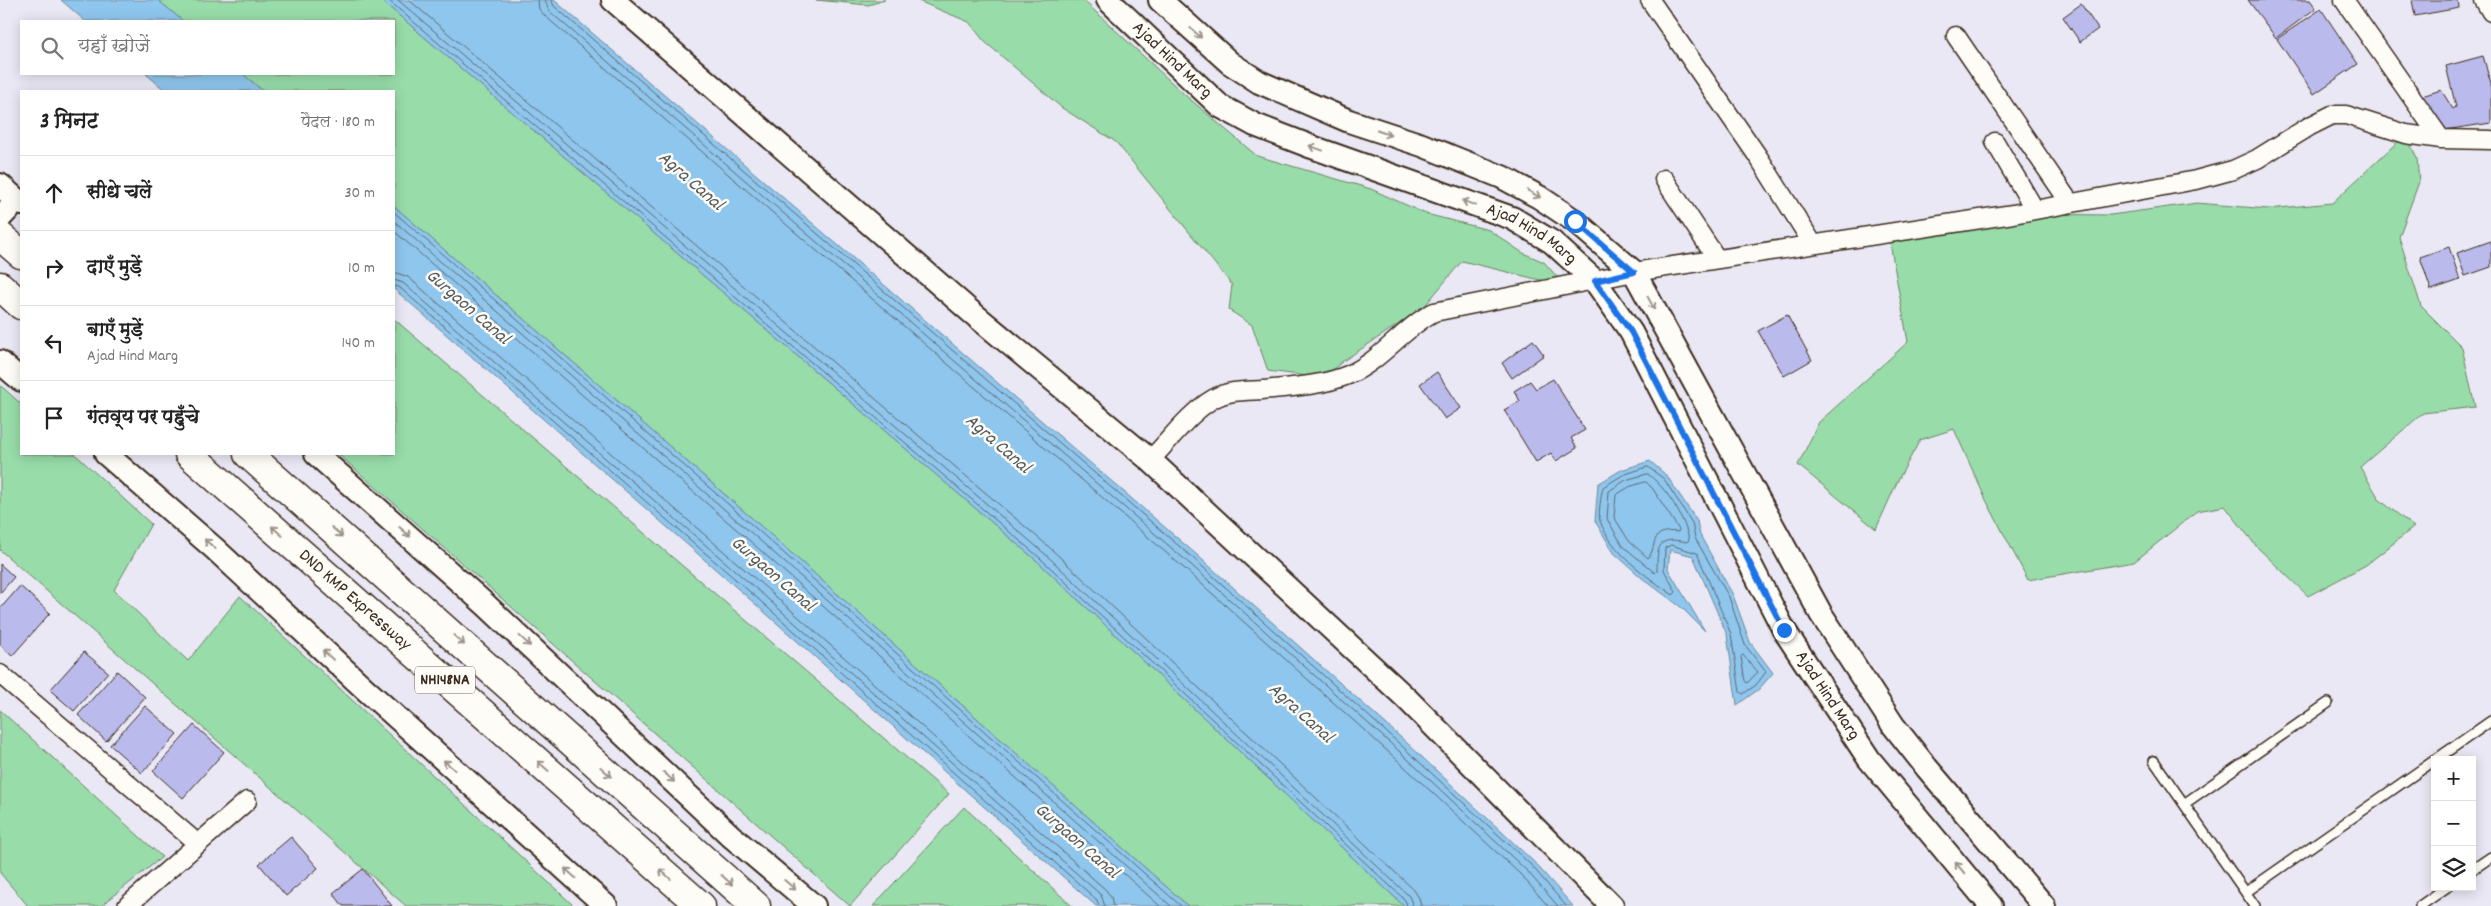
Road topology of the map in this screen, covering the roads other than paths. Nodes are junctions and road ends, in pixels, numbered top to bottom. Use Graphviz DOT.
graph roads {
  1 [pos="613,0"];
  2 [pos="1108,0"];
  3 [pos="1160,0"];
  4 [pos="1650,0"];
  5 [pos="2344,0"];
  6 [pos="2484,0"];
  7 [pos="2491,12"];
  8 [pos="1956,36"];
  9 [pos="2441,139"];
  10 [pos="1995,142"];
  11 [pos="2489,144"];
  12 [pos="1664,180"];
  13 [pos="0,185"];
  14 [pos="19,202"];
  15 [pos="2070,203"];
  16 [pos="2035,210"];
  17 [pos="0,218"];
  18 [pos="0,236"];
  19 [pos="1813,244"];
  20 [pos="20,253"];
  21 [pos="1716,259"];
  22 [pos="1634,272"];
  23 [pos="1595,281"];
  24 [pos="0,362"];
  25 [pos="20,379"];
  26 [pos="107,455"];
  27 [pos="191,455"];
  28 [pos="249,455"];
  29 [pos="317,455"];
  30 [pos="1150,460"];
  31 [pos="0,674"];
  32 [pos="2328,702"];
  33 [pos="2491,721"];
  34 [pos="2441,756"];
  35 [pos="2154,761"];
  36 [pos="2431,763"];
  37 [pos="247,801"];
  38 [pos="2184,804"];
  39 [pos="198,844"];
  40 [pos="2491,857"];
  41 [pos="2476,867"];
  42 [pos="2442,891"];
  43 [pos="2246,892"];
  44 [pos="127,906"];
  45 [pos="606,906"];
  46 [pos="701,906"];
  47 [pos="756,906"];
  48 [pos="814,906"];
  49 [pos="1612,906"];
  50 [pos="1991,906"];
  51 [pos="2044,906"];
  52 [pos="2255,906"];
  53 [pos="2420,906"];
  1 -- 30 [label="street"];
  23 -- 2 [label="street, Ajad Hind Marg, one-way"];
  3 -- 22 [label="street, one-way"];
  4 -- 19 [label="street"];
  5 -- 9 [label="street"];
  6 -- 7 [label="street"];
  8 -- 15 [label="street"];
  9 -- 11 [label="street"];
  9 -- 15 [label="street"];
  10 -- 16 [label="street"];
  12 -- 21 [label="street"];
  13 -- 14 [label="street"];
  14 -- 17 [label="street"];
  15 -- 16 [label="street"];
  16 -- 19 [label="street"];
  18 -- 20 [label="highway"];
  19 -- 21 [label="street"];
  21 -- 22 [label="street"];
  22 -- 23 [label="street"];
  22 -- 51 [label="street, one-way"];
  23 -- 30 [label="street"];
  50 -- 23 [label="street, Ajad Hind Marg, one-way"];
  24 -- 25 [label="street"];
  45 -- 26 [label="street, one-way"];
  46 -- 27 [label="highway, DND KMP Expressway / NH148NA, one-way"];
  28 -- 47 [label="highway, NH148NA, one-way"];
  29 -- 48 [label="street, one-way"];
  30 -- 49 [label="street"];
  31 -- 39 [label="street"];
  32 -- 38 [label="lane"];
  33 -- 34 [label="lane"];
  35 -- 38 [label="lane"];
  36 -- 43 [label="lane"];
  37 -- 39 [label="street"];
  38 -- 43 [label="lane"];
  39 -- 44 [label="street"];
  40 -- 41 [label="lane"];
  42 -- 53 [label="lane"];
  43 -- 52 [label="lane"];
}
